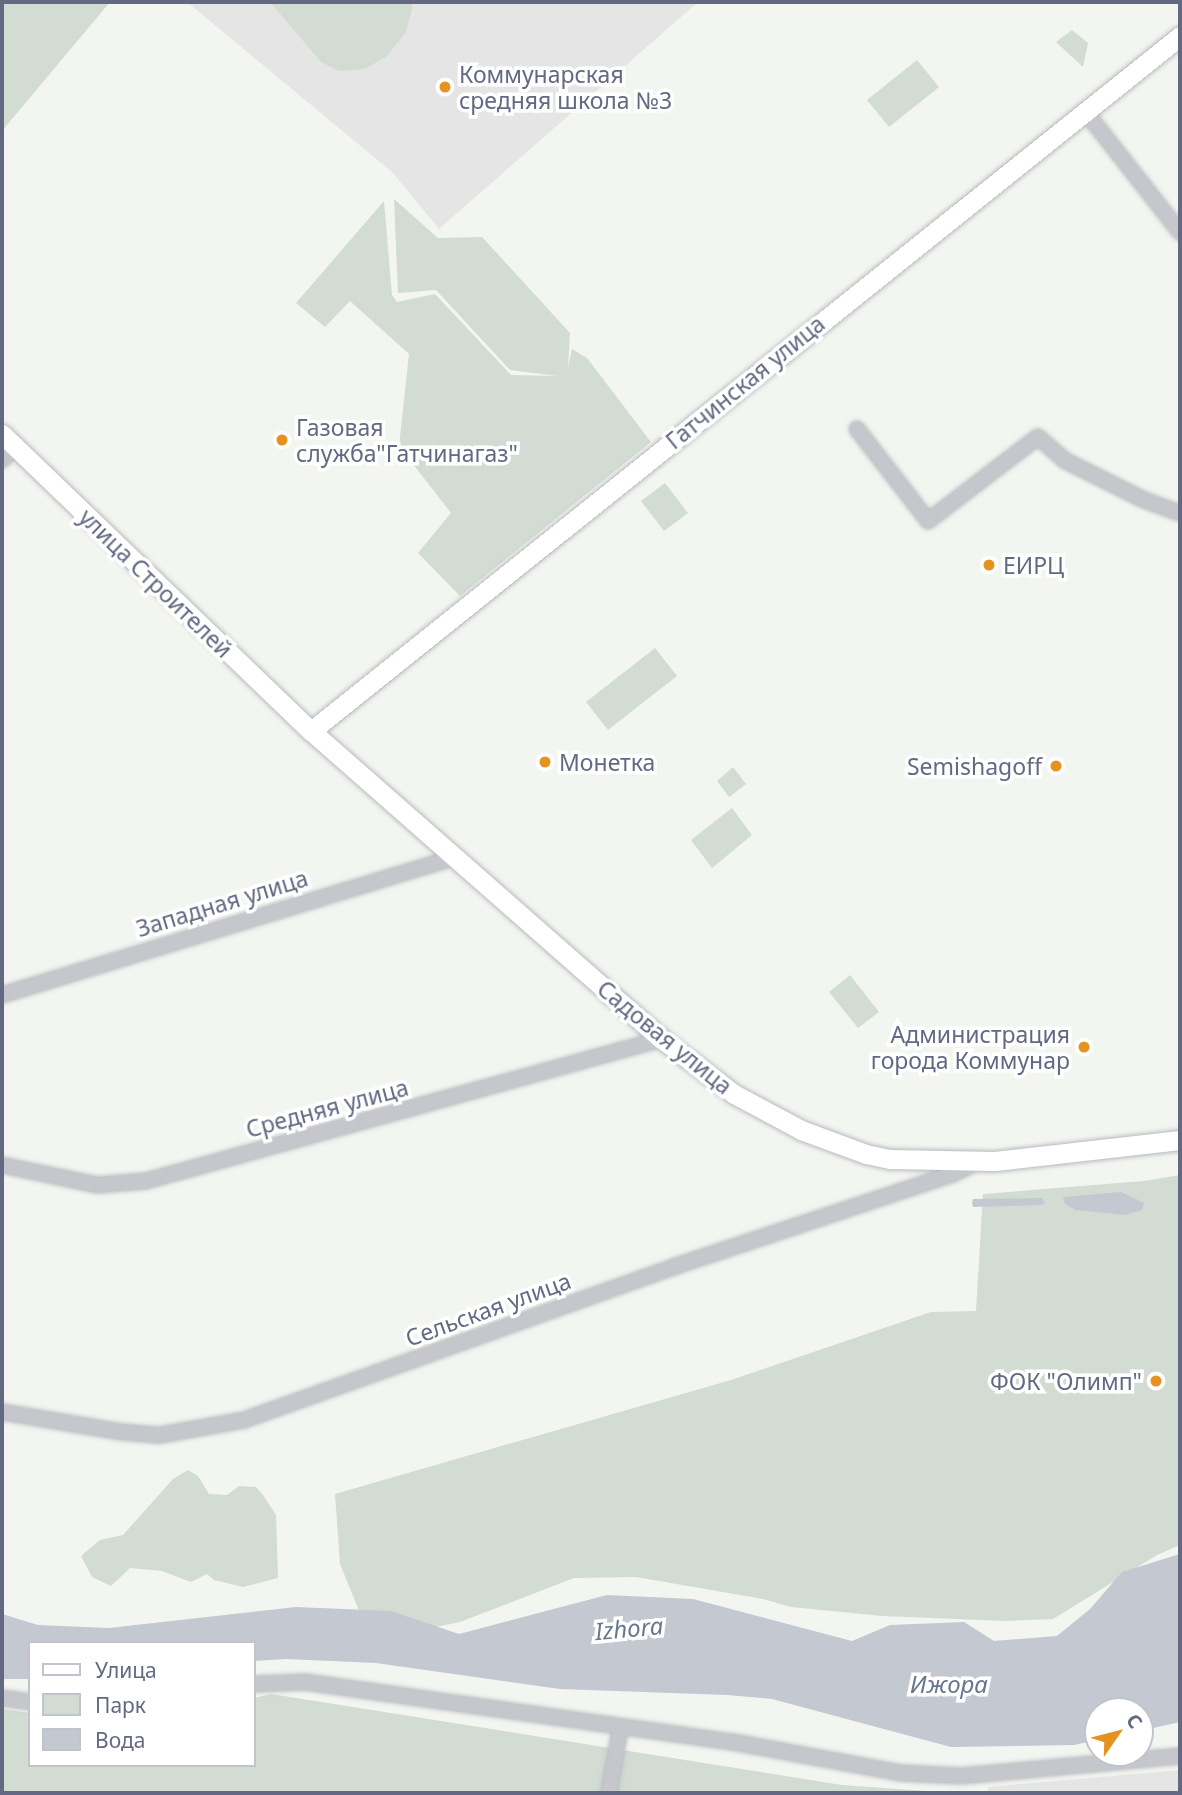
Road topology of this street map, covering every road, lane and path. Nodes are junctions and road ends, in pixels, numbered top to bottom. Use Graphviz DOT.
graph roads {
  1 [pos="1180,36"];
  2 [pos="1085,111"];
  3 [pos="1180,232"];
  4 [pos="857,429"];
  5 [pos="6,447"];
  6 [pos="1180,513"];
  7 [pos="311,731"];
  8 [pos="456,857"];
  9 [pos="2,995"];
  10 [pos="662,1039"];
  11 [pos="1180,1140"];
  12 [pos="979,1161"];
  13 [pos="2,1164"];
  14 [pos="2,1412"];
  15 [pos="256,1684"];
  16 [pos="2,1698"];
  17 [pos="28,1702"];
  18 [pos="620,1729"];
  19 [pos="1180,1756"];
  20 [pos="609,1793"];
  1 -- 2 [label="main road, Гатчинская улица"];
  2 -- 3 [label="street"];
  2 -- 7 [label="main road, Гатчинская улица"];
  4 -- 6 [label="street"];
  5 -- 7 [label="main road, улица Строителей"];
  7 -- 8 [label="main road, Садовая улица"];
  8 -- 9 [label="street, Западная улица"];
  8 -- 10 [label="main road, Садовая улица"];
  10 -- 12 [label="main road, Садовая улица"];
  10 -- 13 [label="street, Средняя улица"];
  11 -- 12 [label="main road, Садовая улица"];
  12 -- 14 [label="street, Сельская улица"];
  15 -- 18 [label="street"];
  16 -- 17 [label="street"];
  18 -- 19 [label="street"];
  18 -- 20 [label="street"];
}
